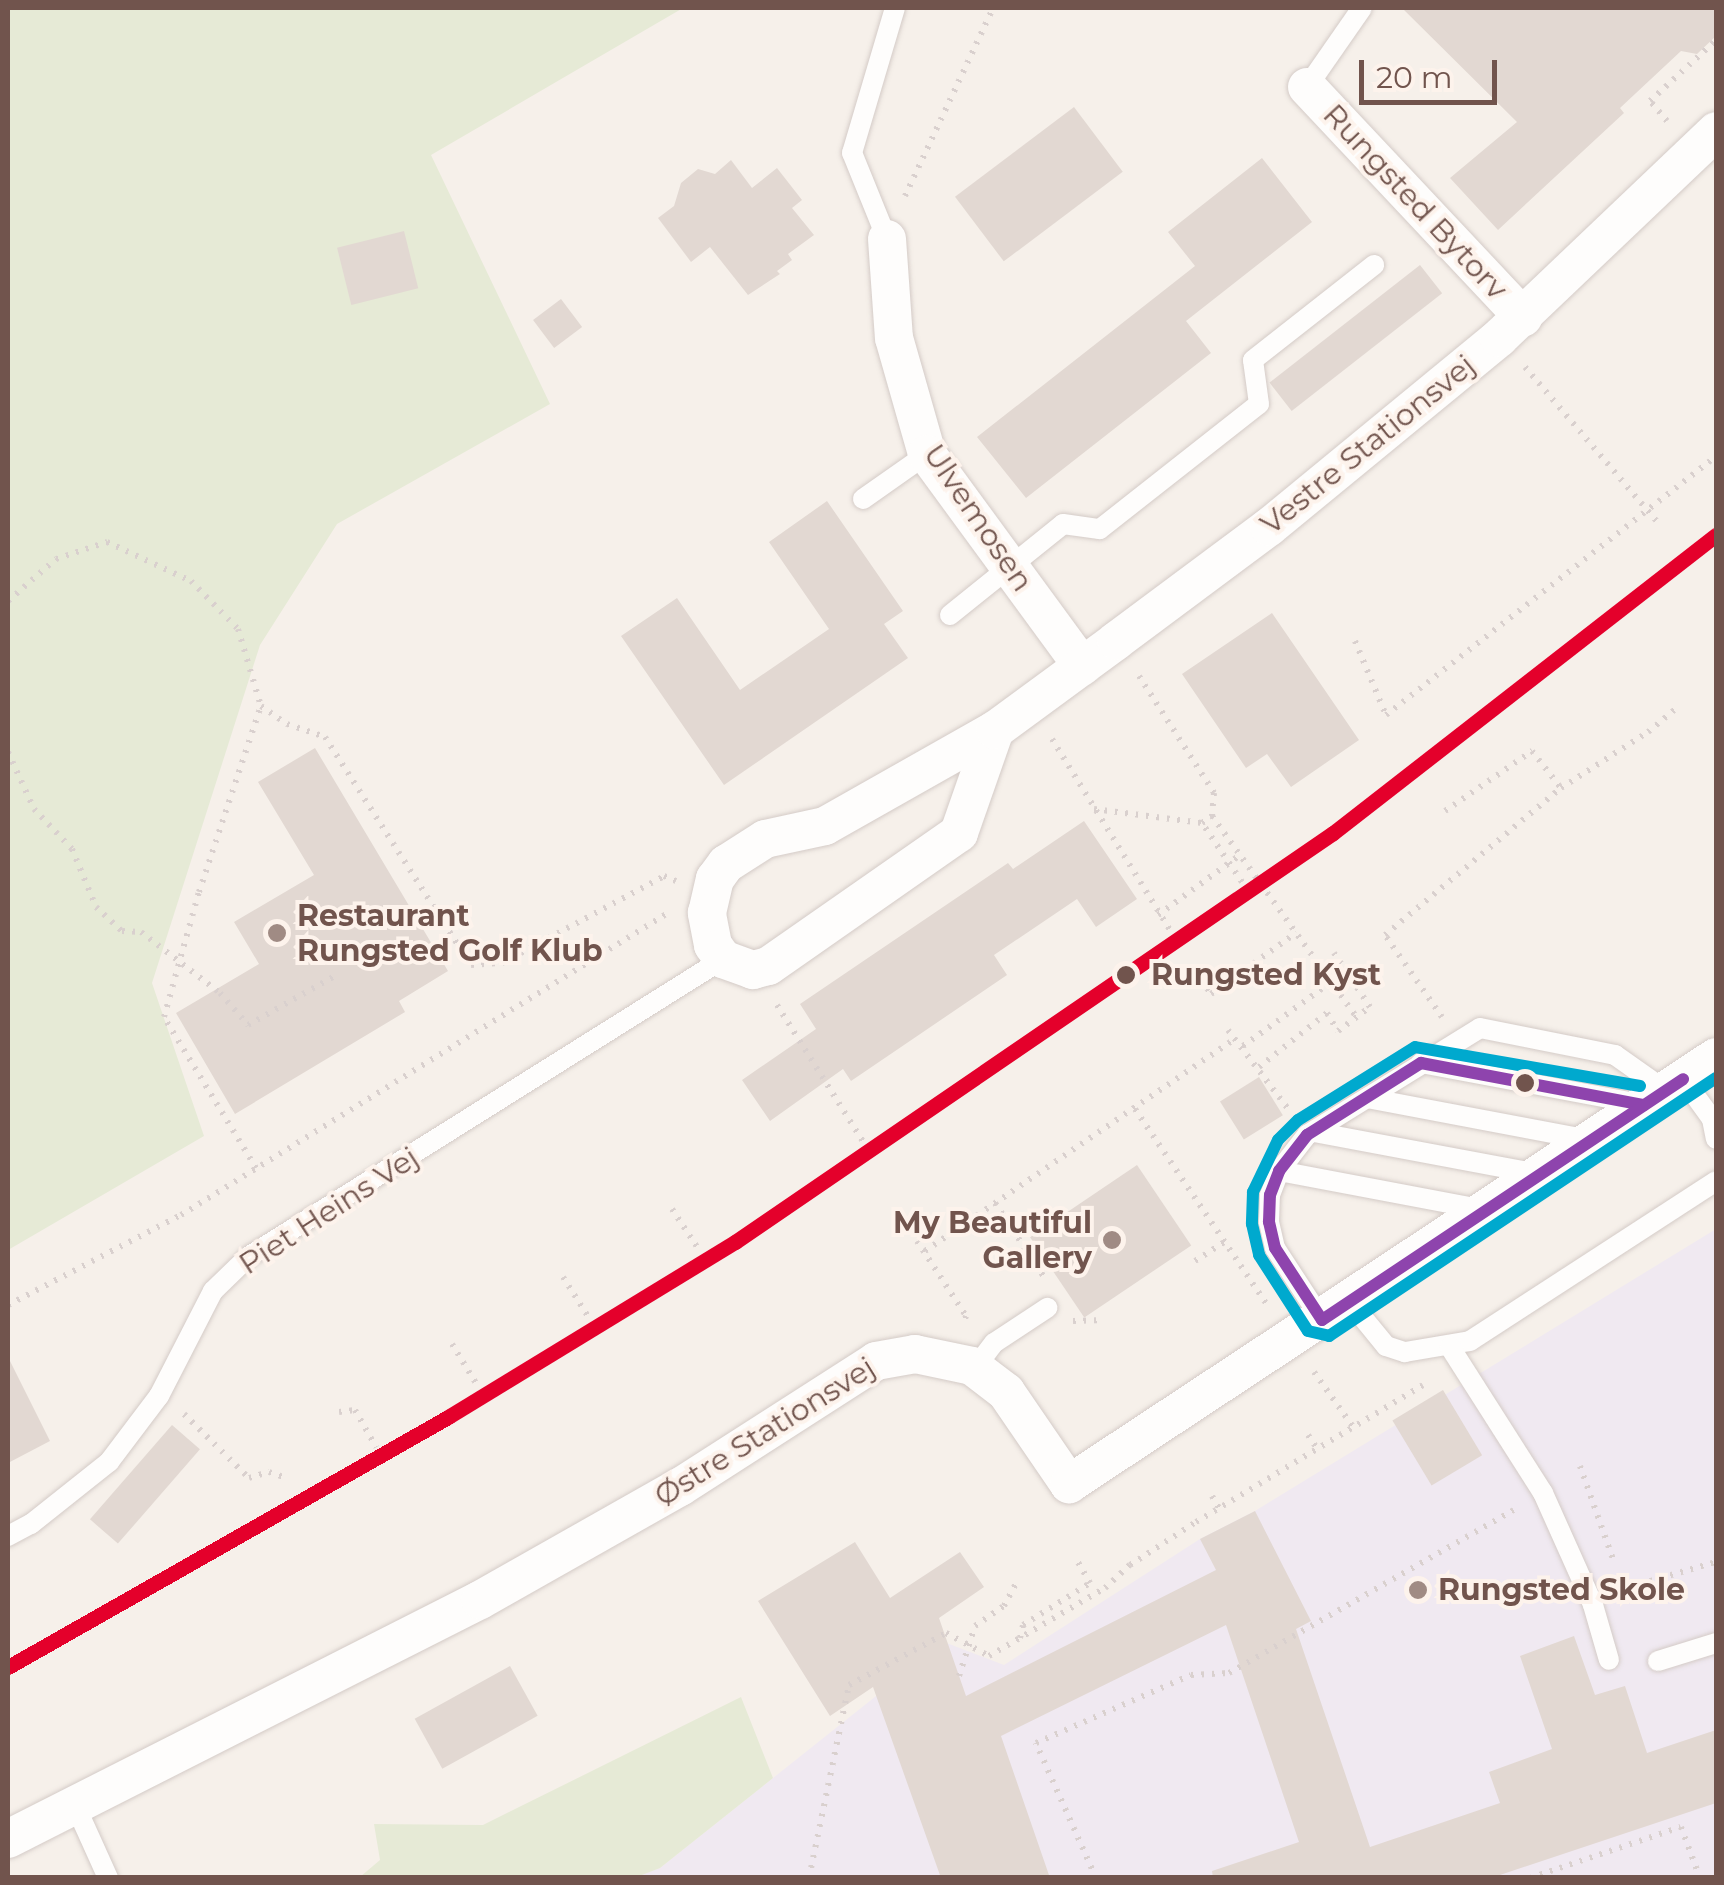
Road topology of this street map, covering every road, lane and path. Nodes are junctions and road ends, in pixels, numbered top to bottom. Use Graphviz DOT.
graph roads {
  1 [pos="895,8"];
  2 [pos="993,8"];
  3 [pos="1362,8"];
  4 [pos="1716,40"];
  5 [pos="1307,87"];
  6 [pos="1705,142"];
  7 [pos="887,239"];
  8 [pos="1374,265"];
  9 [pos="1523,317"];
  10 [pos="1530,373"];
  11 [pos="927,454"];
  12 [pos="1716,456"];
  13 [pos="863,499"];
  14 [pos="1647,508"];
  15 [pos="1661,526"];
  16 [pos="1011,568"];
  17 [pos="8,601"];
  18 [pos="950,615"];
  19 [pos="1116,641"];
  20 [pos="1355,641"];
  21 [pos="1082,666"];
  22 [pos="1031,704"];
  23 [pos="261,706"];
  24 [pos="1676,708"];
  25 [pos="996,730"];
  26 [pos="8,752"];
  27 [pos="1560,788"];
  28 [pos="1094,809"];
  29 [pos="1445,811"];
  30 [pos="1212,816"];
  31 [pos="1202,823"];
  32 [pos="1240,855"];
  33 [pos="1242,882"];
  34 [pos="708,905"];
  35 [pos="1158,915"];
  36 [pos="1172,933"];
  37 [pos="1296,933"];
  38 [pos="1334,953"];
  39 [pos="723,958"];
  40 [pos="178,961"];
  41 [pos="768,966"];
  42 [pos="338,974"];
  43 [pos="1200,980"];
  44 [pos="1331,982"];
  45 [pos="1357,1018"];
  46 [pos="1228,1030"];
  47 [pos="1236,1038"];
  48 [pos="1458,1041"];
  49 [pos="1243,1046"];
  50 [pos="1716,1057"];
  51 [pos="1421,1062"];
  52 [pos="1259,1067"];
  53 [pos="1664,1092"];
  54 [pos="1367,1098"];
  55 [pos="1135,1110"];
  56 [pos="1311,1134"];
  57 [pos="1592,1140"];
  58 [pos="1716,1140"];
  59 [pos="864,1143"];
  60 [pos="256,1168"];
  61 [pos="1279,1170"];
  62 [pos="1541,1174"];
  63 [pos="1716,1181"];
  64 [pos="995,1203"];
  65 [pos="672,1208"];
  66 [pos="1487,1210"];
  67 [pos="917,1240"];
  68 [pos="1224,1242"];
  69 [pos="699,1250"];
  70 [pos="925,1251"];
  71 [pos="1195,1261"];
  72 [pos="562,1277"];
  73 [pos="1048,1284"];
  74 [pos="8,1304"];
  75 [pos="1056,1310"];
  76 [pos="589,1318"];
  77 [pos="1097,1320"];
  78 [pos="1321,1321"];
  79 [pos="452,1344"];
  80 [pos="1455,1356"];
  81 [pos="964,1364"];
  82 [pos="478,1388"];
  83 [pos="159,1396"];
  84 [pos="339,1412"];
  85 [pos="1354,1428"];
  86 [pos="1308,1435"];
  87 [pos="376,1447"];
  88 [pos="1318,1450"];
  89 [pos="286,1478"];
  90 [pos="1543,1493"];
  91 [pos="1212,1496"];
  92 [pos="1220,1510"];
  93 [pos="8,1536"];
  94 [pos="1074,1557"];
  95 [pos="1716,1562"];
  96 [pos="1018,1580"];
  97 [pos="1591,1600"];
  98 [pos="1020,1638"];
  99 [pos="1716,1643"];
  100 [pos="971,1644"];
  101 [pos="1609,1660"];
  102 [pos="1658,1661"];
  103 [pos="959,1676"];
  104 [pos="76,1807"];
  105 [pos="8,1839"];
  106 [pos="108,1878"];
  107 [pos="809,1878"];
  108 [pos="1096,1878"];
  109 [pos="1530,1878"];
  110 [pos="1700,1878"];
  1 -- 7 [label="lane"];
  2 -- 7 [label="path"];
  3 -- 5 [label="lane"];
  4 -- 6 [label="path"];
  5 -- 9 [label="street, Rungsted Bytorv"];
  6 -- 9 [label="street, Vestre Stationsvej"];
  7 -- 11 [label="street, Ulvemosen"];
  8 -- 16 [label="lane"];
  9 -- 19 [label="street, Vestre Stationsvej"];
  10 -- 14 [label="path"];
  11 -- 13 [label="lane"];
  11 -- 16 [label="street, Ulvemosen"];
  12 -- 14 [label="path"];
  14 -- 15 [label="path"];
  14 -- 20 [label="path"];
  16 -- 18 [label="lane"];
  16 -- 21 [label="street, Ulvemosen"];
  17 -- 23 [label="path"];
  19 -- 21 [label="street, Vestre Stationsvej"];
  19 -- 30 [label="path"];
  21 -- 22 [label="street, Vestre Stationsvej"];
  22 -- 25 [label="street, Vestre Stationsvej"];
  22 -- 28 [label="path"];
  23 -- 34 [label="path"];
  23 -- 40 [label="path"];
  24 -- 27 [label="path"];
  25 -- 34 [label="street, Vestre Stationsvej"];
  25 -- 41 [label="street"];
  26 -- 40 [label="path"];
  27 -- 29 [label="path"];
  27 -- 48 [label="path"];
  28 -- 31 [label="path"];
  28 -- 35 [label="path"];
  30 -- 31 [label="path"];
  30 -- 32 [label="path"];
  31 -- 33 [label="path"];
  32 -- 35 [label="path"];
  32 -- 37 [label="path"];
  34 -- 39 [label="street"];
  34 -- 60 [label="path"];
  35 -- 36 [label="path"];
  37 -- 43 [label="path"];
  37 -- 44 [label="path"];
  38 -- 45 [label="path"];
  39 -- 41 [label="street"];
  39 -- 83 [label="lane, Piet Heins Vej"];
  40 -- 42 [label="path"];
  40 -- 60 [label="path"];
  41 -- 59 [label="path"];
  44 -- 45 [label="path"];
  44 -- 49 [label="path"];
  45 -- 52 [label="path"];
  46 -- 47 [label="path"];
  47 -- 49 [label="path"];
  47 -- 55 [label="path"];
  48 -- 51 [label="lane"];
  48 -- 53 [label="lane"];
  49 -- 52 [label="path"];
  50 -- 53 [label="street"];
  51 -- 53 [label="lane"];
  51 -- 54 [label="lane"];
  52 -- 56 [label="path"];
  53 -- 57 [label="street"];
  53 -- 58 [label="lane"];
  54 -- 56 [label="lane"];
  54 -- 57 [label="lane"];
  55 -- 64 [label="path"];
  55 -- 68 [label="path"];
  56 -- 61 [label="lane"];
  56 -- 62 [label="lane"];
  57 -- 62 [label="street"];
  60 -- 74 [label="path"];
  61 -- 66 [label="lane"];
  61 -- 78 [label="lane"];
  62 -- 66 [label="street"];
  63 -- 80 [label="lane"];
  64 -- 70 [label="path"];
  64 -- 73 [label="path"];
  65 -- 69 [label="path"];
  66 -- 78 [label="street"];
  67 -- 70 [label="path"];
  68 -- 71 [label="path"];
  68 -- 78 [label="path"];
  70 -- 81 [label="path"];
  72 -- 76 [label="path"];
  75 -- 77 [label="path"];
  75 -- 81 [label="lane"];
  78 -- 80 [label="lane"];
  78 -- 81 [label="street"];
  78 -- 85 [label="path"];
  79 -- 82 [label="path"];
  80 -- 85 [label="path"];
  80 -- 90 [label="lane"];
  81 -- 104 [label="street, Østre Stationsvej"];
  83 -- 89 [label="path"];
  83 -- 93 [label="lane, Piet Heins Vej"];
  84 -- 87 [label="path"];
  85 -- 88 [label="path"];
  86 -- 88 [label="path"];
  88 -- 92 [label="path"];
  90 -- 97 [label="lane"];
  90 -- 108 [label="path"];
  91 -- 92 [label="path"];
  92 -- 98 [label="path"];
  94 -- 98 [label="path"];
  95 -- 97 [label="path"];
  96 -- 100 [label="path"];
  97 -- 101 [label="lane"];
  98 -- 100 [label="path"];
  99 -- 102 [label="lane"];
  100 -- 103 [label="path"];
  100 -- 107 [label="path"];
  104 -- 105 [label="street, Østre Stationsvej"];
  104 -- 106 [label="lane"];
  109 -- 110 [label="path"];
}
